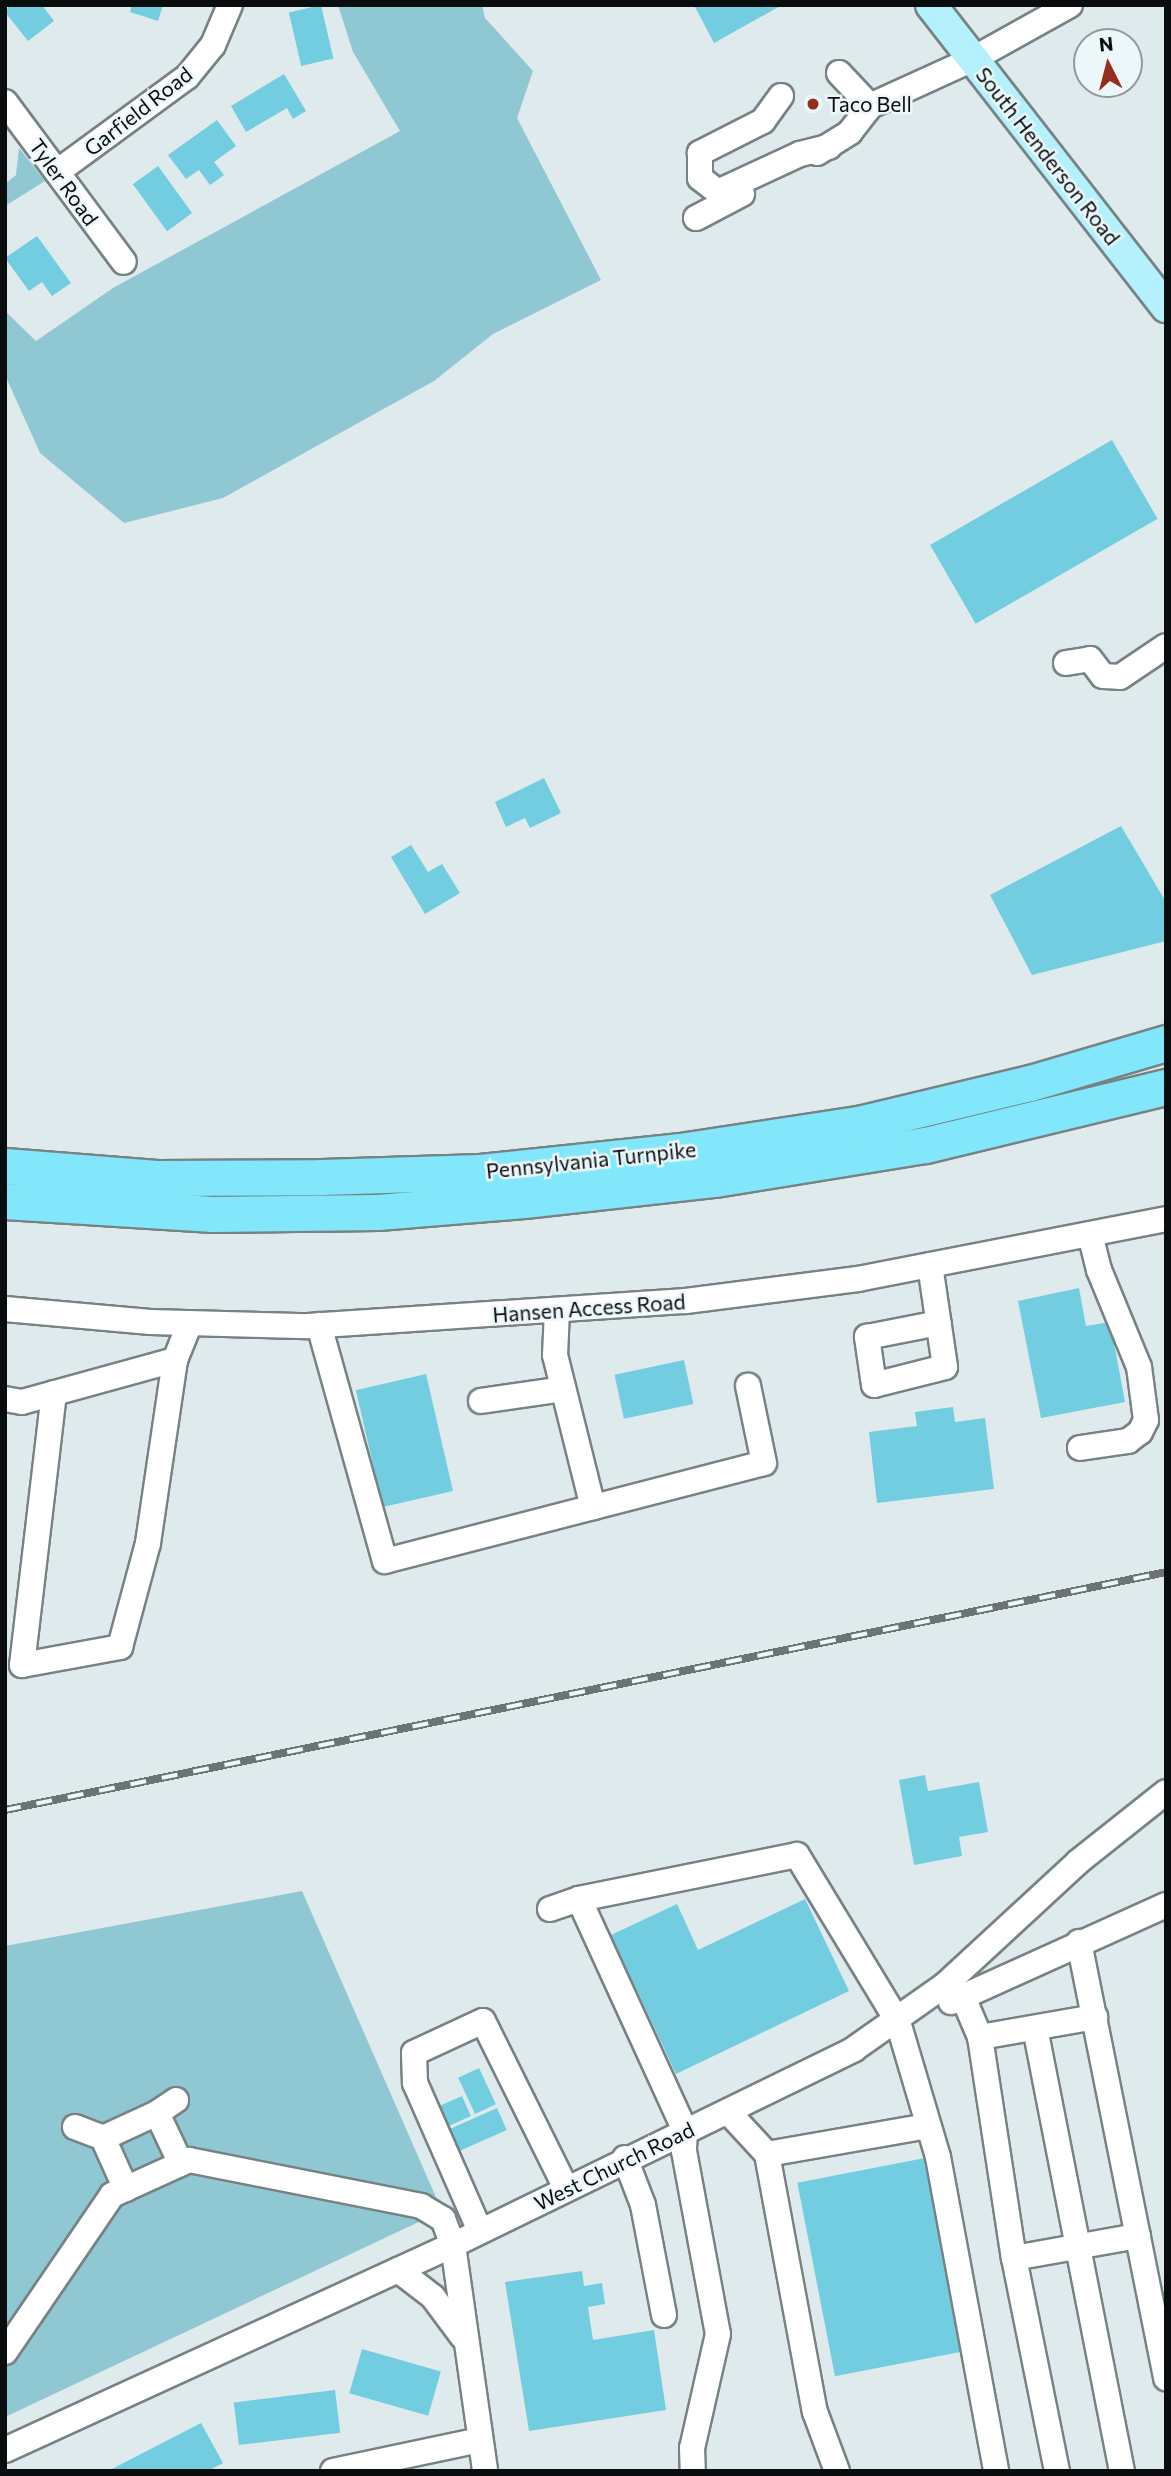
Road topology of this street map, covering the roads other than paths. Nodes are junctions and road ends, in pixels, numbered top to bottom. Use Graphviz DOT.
graph roads {
  1 [pos="230,5"];
  2 [pos="931,5"];
  3 [pos="1070,5"];
  4 [pos="973,59"];
  5 [pos="839,73"];
  6 [pos="781,96"];
  7 [pos="5,102"];
  8 [pos="870,106"];
  9 [pos="829,147"];
  10 [pos="57,172"];
  11 [pos="696,218"];
  12 [pos="124,262"];
  13 [pos="1166,307"];
  14 [pos="1166,646"];
  15 [pos="1166,663"];
  16 [pos="1166,1043"];
  17 [pos="1166,1087"];
  18 [pos="5,1166"];
  19 [pos="5,1201"];
  20 [pos="1166,1219"];
  21 [pos="1090,1234"];
  22 [pos="930,1265"];
  23 [pos="5,1310"];
  24 [pos="557,1310"];
  25 [pos="190,1323"];
  26 [pos="939,1323"];
  27 [pos="320,1325"];
  28 [pos="175,1360"];
  29 [pos="748,1386"];
  30 [pos="563,1389"];
  31 [pos="54,1393"];
  32 [pos="5,1399"];
  33 [pos="481,1401"];
  34 [pos="1080,1448"];
  35 [pos="593,1507"];
  36 [pos="1166,1792"];
  37 [pos="579,1899"];
  38 [pos="1166,1905"];
  39 [pos="550,1909"];
  40 [pos="1079,1942"];
  41 [pos="963,1997"];
  42 [pos="1095,2017"];
  43 [pos="898,2022"];
  44 [pos="1035,2028"];
  45 [pos="980,2037"];
  46 [pos="729,2113"];
  47 [pos="927,2126"];
  48 [pos="75,2127"];
  49 [pos="685,2130"];
  50 [pos="103,2138"];
  51 [pos="767,2154"];
  52 [pos="625,2158"];
  53 [pos="181,2164"];
  54 [pos="566,2188"];
  55 [pos="126,2189"];
  56 [pos="480,2231"];
  57 [pos="1138,2236"];
  58 [pos="453,2245"];
  59 [pos="1079,2247"];
  60 [pos="1014,2258"];
  61 [pos="398,2270"];
  62 [pos="664,2315"];
  63 [pos="466,2343"];
  64 [pos="5,2352"];
  65 [pos="1166,2378"];
  66 [pos="480,2440"];
  67 [pos="5,2450"];
  68 [pos="333,2471"];
  69 [pos="485,2471"];
  70 [pos="693,2471"];
  71 [pos="837,2471"];
  72 [pos="996,2471"];
  73 [pos="1057,2471"];
  74 [pos="1122,2471"];
  1 -- 10 [label="street, Garfield Road"];
  2 -- 4 [label="main road, South Henderson Road"];
  3 -- 4 [label="street"];
  4 -- 8 [label="street"];
  4 -- 13 [label="main road, South Henderson Road"];
  5 -- 8 [label="street"];
  6 -- 9 [label="street"];
  7 -- 10 [label="street, Tyler Road"];
  8 -- 9 [label="street"];
  9 -- 11 [label="street"];
  10 -- 12 [label="street, Tyler Road"];
  14 -- 15 [label="street"];
  16 -- 18 [label="highway, Pennsylvania Turnpike"];
  17 -- 19 [label="highway, Pennsylvania Turnpike"];
  20 -- 21 [label="street, Hansen Access Road"];
  21 -- 22 [label="street, Hansen Access Road"];
  21 -- 34 [label="street"];
  22 -- 24 [label="street, Hansen Access Road"];
  22 -- 26 [label="street"];
  23 -- 25 [label="street, Hansen Access Road"];
  24 -- 27 [label="street, Hansen Access Road"];
  24 -- 30 [label="street"];
  25 -- 27 [label="street, Hansen Access Road"];
  25 -- 28 [label="street"];
  27 -- 35 [label="street"];
  28 -- 31 [label="street"];
  28 -- 31 [label="street"];
  29 -- 35 [label="street"];
  30 -- 33 [label="street"];
  30 -- 35 [label="street"];
  31 -- 32 [label="street"];
  36 -- 43 [label="street, West Church Road"];
  37 -- 39 [label="street"];
  37 -- 43 [label="street"];
  37 -- 49 [label="street"];
  38 -- 40 [label="street"];
  40 -- 41 [label="street"];
  40 -- 42 [label="street"];
  41 -- 43 [label="street"];
  41 -- 45 [label="street"];
  42 -- 44 [label="street"];
  42 -- 57 [label="street"];
  43 -- 46 [label="street, West Church Road"];
  43 -- 47 [label="street"];
  44 -- 45 [label="street"];
  44 -- 59 [label="street"];
  45 -- 60 [label="street"];
  46 -- 49 [label="street, West Church Road"];
  46 -- 51 [label="street"];
  47 -- 51 [label="street"];
  47 -- 72 [label="street"];
  48 -- 50 [label="street"];
  49 -- 52 [label="street, West Church Road"];
  49 -- 70 [label="street"];
  50 -- 53 [label="street"];
  50 -- 55 [label="street"];
  51 -- 71 [label="street"];
  52 -- 54 [label="street, West Church Road"];
  52 -- 62 [label="street"];
  53 -- 55 [label="street"];
  53 -- 58 [label="street"];
  54 -- 56 [label="street, West Church Road"];
  54 -- 56 [label="street"];
  55 -- 64 [label="street"];
  56 -- 58 [label="street, West Church Road"];
  57 -- 59 [label="street"];
  57 -- 65 [label="street"];
  58 -- 61 [label="street, West Church Road"];
  58 -- 63 [label="street"];
  59 -- 60 [label="street"];
  59 -- 74 [label="street"];
  60 -- 73 [label="street"];
  61 -- 63 [label="street"];
  61 -- 67 [label="street, West Church Road"];
  63 -- 66 [label="street"];
  66 -- 68 [label="street"];
  66 -- 69 [label="street"];
}
